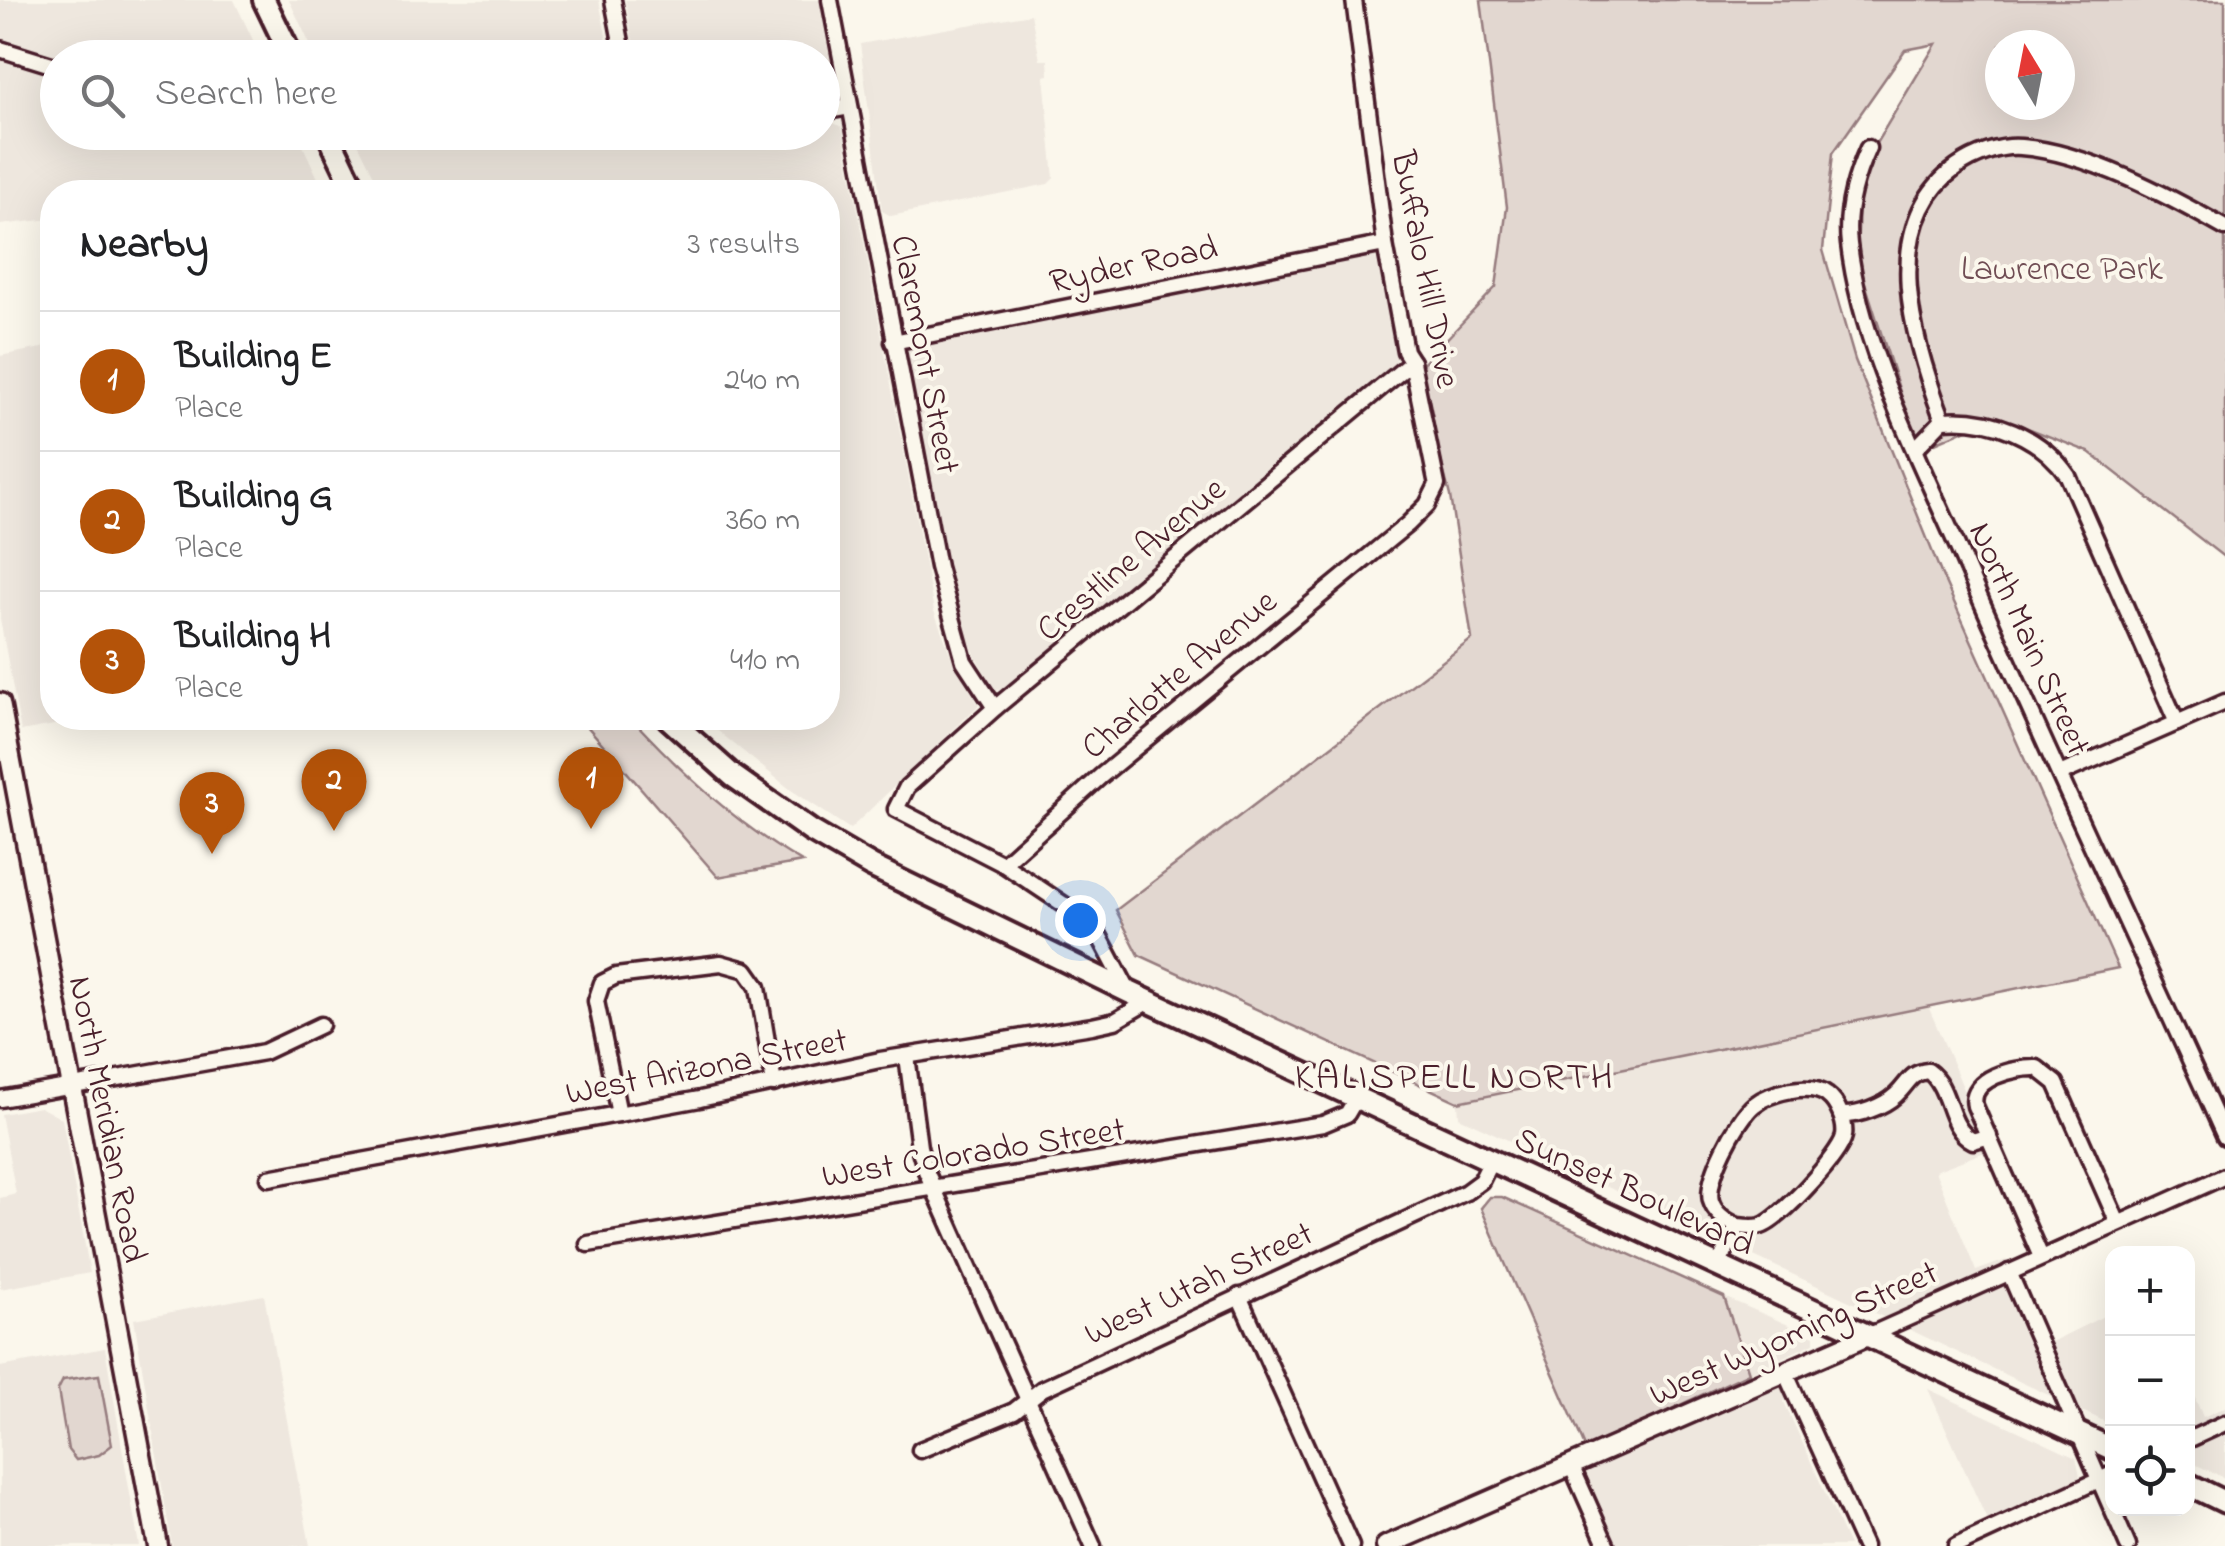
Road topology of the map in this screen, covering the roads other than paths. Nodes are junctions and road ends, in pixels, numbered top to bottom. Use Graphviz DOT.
graph roads {
  1 [pos="264,0"];
  2 [pos="613,0"];
  3 [pos="830,0"];
  4 [pos="1354,0"];
  5 [pos="283,40"];
  6 [pos="621,40"];
  7 [pos="837,40"];
  8 [pos="0,48"];
  9 [pos="840,54"];
  10 [pos="40,61"];
  11 [pos="850,107"];
  12 [pos="840,109"];
  13 [pos="1868,148"];
  14 [pos="336,150"];
  15 [pos="350,180"];
  16 [pos="2225,228"];
  17 [pos="1386,244"];
  18 [pos="893,342"];
  19 [pos="1412,362"];
  20 [pos="1943,420"];
  21 [pos="1915,450"];
  22 [pos="1396,533"];
  23 [pos="2225,702"];
  24 [pos="0,703"];
  25 [pos="995,708"];
  26 [pos="2177,724"];
  27 [pos="681,730"];
  28 [pos="2060,774"];
  29 [pos="1003,864"];
  30 [pos="1129,992"];
  31 [pos="1150,1001"];
  32 [pos="320,1025"];
  33 [pos="907,1056"];
  34 [pos="774,1084"];
  35 [pos="70,1087"];
  36 [pos="1358,1096"];
  37 [pos="0,1099"];
  38 [pos="619,1114"];
  39 [pos="1841,1115"];
  40 [pos="1988,1136"];
  41 [pos="2225,1137"];
  42 [pos="1492,1159"];
  43 [pos="2225,1176"];
  44 [pos="269,1178"];
  45 [pos="933,1188"];
  46 [pos="2118,1223"];
  47 [pos="1738,1226"];
  48 [pos="588,1244"];
  49 [pos="2042,1258"];
  50 [pos="1718,1265"];
  51 [pos="2009,1272"];
  52 [pos="1239,1296"];
  53 [pos="1870,1335"];
  54 [pos="1784,1372"];
  55 [pos="1028,1399"];
  56 [pos="2225,1424"];
  57 [pos="2082,1435"];
  58 [pos="2195,1437"];
  59 [pos="2105,1446"];
  60 [pos="920,1450"];
  61 [pos="1570,1465"];
  62 [pos="2105,1474"];
  63 [pos="2105,1476"];
  64 [pos="2195,1487"];
  65 [pos="2225,1502"];
  66 [pos="2119,1516"];
  67 [pos="158,1546"];
  68 [pos="1093,1546"];
  69 [pos="1351,1546"];
  70 [pos="1386,1546"];
  71 [pos="1606,1546"];
  72 [pos="1864,1546"];
  73 [pos="1956,1546"];
  74 [pos="2128,1546"];
  1 -- 5 [label="main road"];
  2 -- 6 [label="street"];
  3 -- 7 [label="street, Claremont Street"];
  4 -- 17 [label="street, Buffalo Hill Drive"];
  8 -- 10 [label="street"];
  9 -- 11 [label="street, Claremont Street"];
  11 -- 12 [label="street"];
  11 -- 18 [label="street, Claremont Street"];
  13 -- 21 [label="street, North Main Street"];
  14 -- 15 [label="main road"];
  16 -- 20 [label="street"];
  17 -- 18 [label="street, Ryder Road"];
  17 -- 19 [label="street, Buffalo Hill Drive"];
  18 -- 25 [label="street, Claremont Street"];
  19 -- 22 [label="street, Buffalo Hill Drive"];
  19 -- 25 [label="street, Crestline Avenue"];
  20 -- 21 [label="street"];
  20 -- 26 [label="street"];
  21 -- 28 [label="street, North Main Street"];
  22 -- 29 [label="street, Charlotte Avenue"];
  23 -- 26 [label="street"];
  24 -- 35 [label="main road, North Meridian Road"];
  25 -- 29 [label="street, Crestline Avenue"];
  26 -- 28 [label="street"];
  27 -- 30 [label="main road, Sunset Boulevard"];
  28 -- 41 [label="street, North Main Street"];
  29 -- 30 [label="street"];
  30 -- 31 [label="main road, Sunset Boulevard"];
  31 -- 33 [label="street, West Arizona Street"];
  31 -- 36 [label="main road, Sunset Boulevard"];
  32 -- 35 [label="street"];
  33 -- 34 [label="street, West Arizona Street"];
  33 -- 45 [label="street"];
  34 -- 38 [label="street, West Arizona Street"];
  34 -- 38 [label="street"];
  35 -- 37 [label="street"];
  35 -- 67 [label="main road, North Meridian Road"];
  36 -- 42 [label="main road, Sunset Boulevard"];
  36 -- 45 [label="street, West Colorado Street"];
  38 -- 44 [label="street, West Arizona Street"];
  39 -- 40 [label="street"];
  39 -- 47 [label="street"];
  39 -- 47 [label="street"];
  40 -- 46 [label="street"];
  40 -- 49 [label="street"];
  42 -- 50 [label="main road, Sunset Boulevard"];
  42 -- 52 [label="street, West Utah Street"];
  43 -- 46 [label="street, West Wyoming Street"];
  45 -- 48 [label="street, West Colorado Street"];
  45 -- 55 [label="street"];
  46 -- 49 [label="street, West Wyoming Street"];
  47 -- 50 [label="street"];
  49 -- 51 [label="street, West Wyoming Street"];
  50 -- 53 [label="main road, Sunset Boulevard"];
  51 -- 53 [label="street, West Wyoming Street"];
  51 -- 57 [label="street"];
  52 -- 55 [label="street, West Utah Street"];
  52 -- 69 [label="street"];
  53 -- 54 [label="main road, West Wyoming Street"];
  53 -- 57 [label="main road, Sunset Boulevard"];
  54 -- 61 [label="main road, West Wyoming Street"];
  54 -- 72 [label="street"];
  55 -- 60 [label="street, West Utah Street"];
  55 -- 68 [label="street"];
  56 -- 58 [label="street"];
  57 -- 59 [label="main road, Sunset Boulevard"];
  57 -- 62 [label="street"];
  61 -- 70 [label="main road, West Wyoming Street"];
  61 -- 71 [label="street"];
  63 -- 73 [label="street"];
  64 -- 65 [label="main road"];
  66 -- 74 [label="street"];
}
